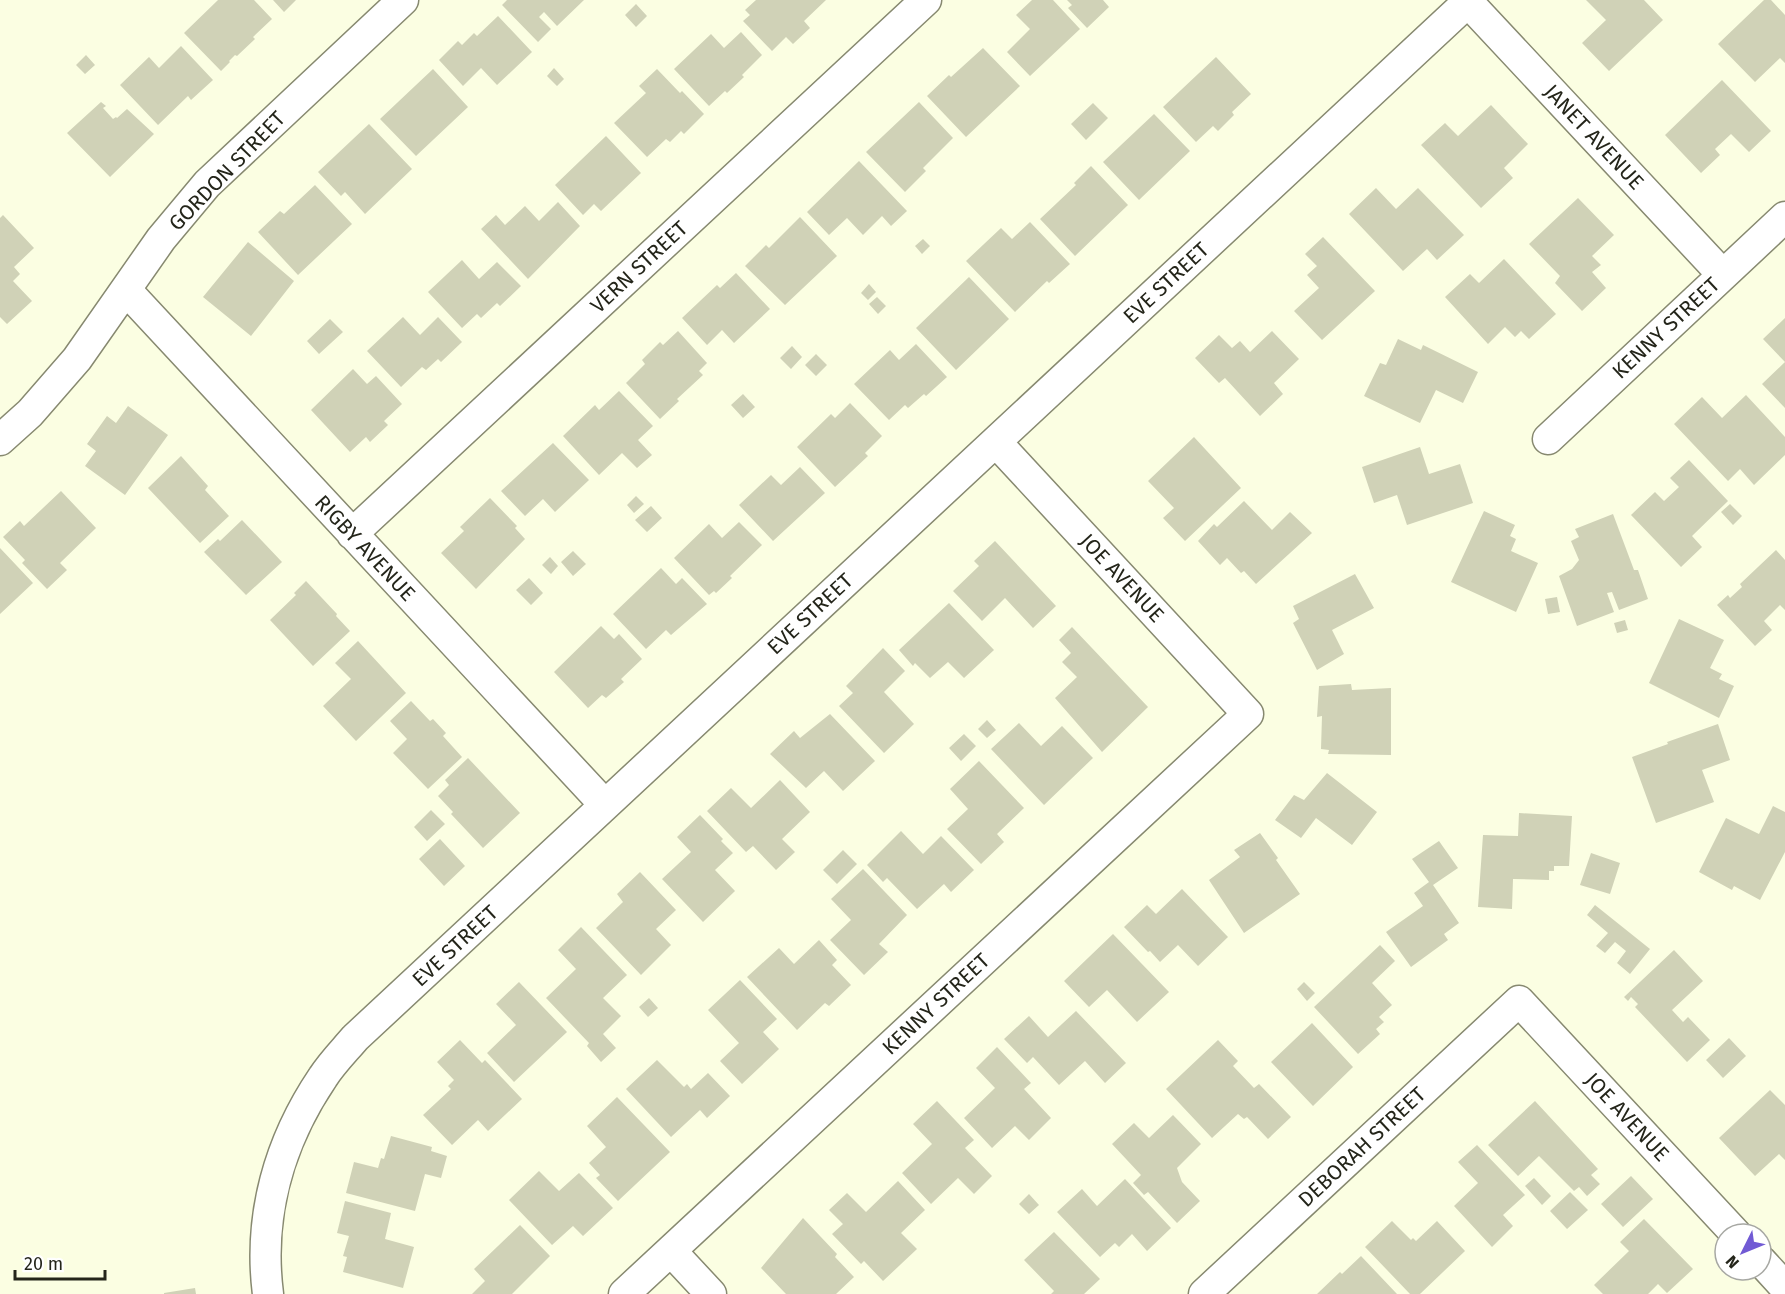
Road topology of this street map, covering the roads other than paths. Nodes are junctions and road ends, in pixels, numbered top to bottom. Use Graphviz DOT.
graph roads {
  1 [pos="403,0"];
  2 [pos="926,0"];
  3 [pos="1468,1"];
  4 [pos="1785,217"];
  5 [pos="1723,275"];
  6 [pos="126,290"];
  7 [pos="1548,439"];
  8 [pos="0,440"];
  9 [pos="996,442"];
  10 [pos="352,534"];
  11 [pos="1248,714"];
  12 [pos="605,806"];
  13 [pos="1519,1001"];
  14 [pos="1725,1222"];
  15 [pos="671,1251"];
  16 [pos="268,1294"];
  17 [pos="624,1294"];
  18 [pos="711,1294"];
  19 [pos="1204,1294"];
  1 -- 6 [label="street, GORDON STREET"];
  2 -- 10 [label="street, VERN STREET"];
  3 -- 5 [label="street, JANET AVENUE"];
  3 -- 9 [label="street, EVE STREET"];
  4 -- 5 [label="street, KENNY STREET"];
  5 -- 7 [label="street, KENNY STREET"];
  6 -- 8 [label="street, GORDON STREET"];
  6 -- 10 [label="street, RIGBY AVENUE"];
  9 -- 11 [label="street, JOE AVENUE"];
  9 -- 12 [label="street, EVE STREET"];
  10 -- 12 [label="street, RIGBY AVENUE"];
  11 -- 15 [label="street, KENNY STREET"];
  12 -- 16 [label="street, EVE STREET"];
  13 -- 14 [label="street, JOE AVENUE"];
  13 -- 19 [label="street, DEBORAH STREET"];
  15 -- 17 [label="street, KENNY STREET"];
  15 -- 18 [label="street"];
}
